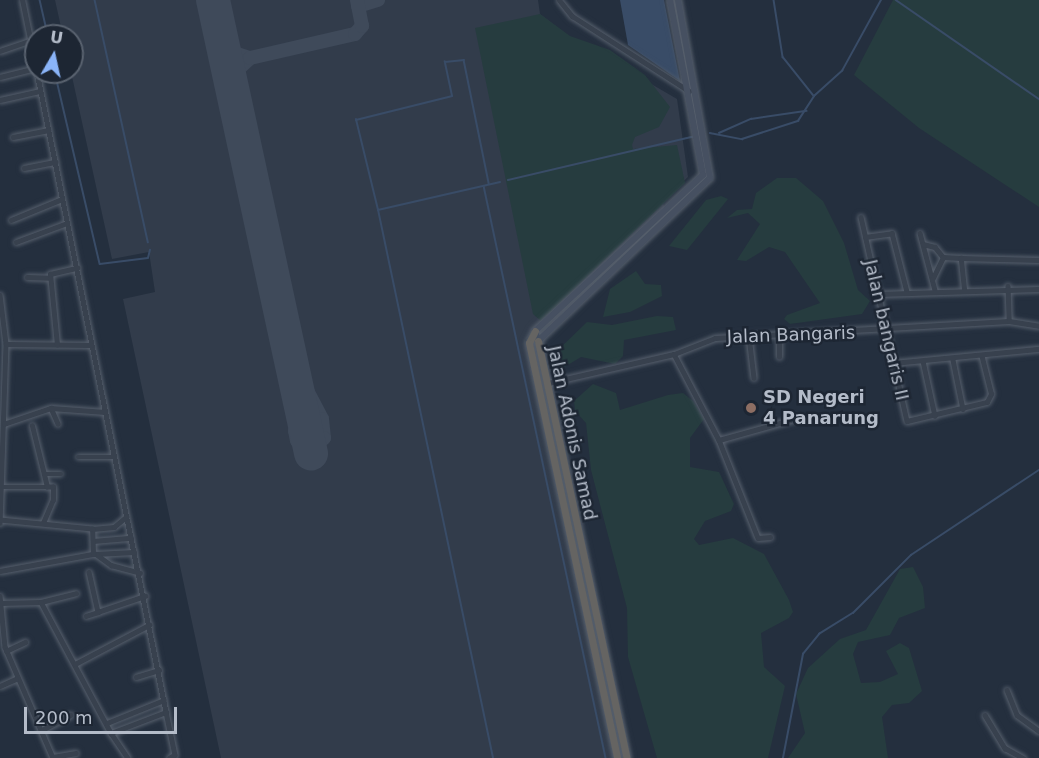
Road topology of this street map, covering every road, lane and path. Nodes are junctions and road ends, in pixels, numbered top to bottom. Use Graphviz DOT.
graph roads {
  1 [pos="22,0"];
  2 [pos="559,0"];
  3 [pos="670,0"];
  4 [pos="678,0"];
  5 [pos="26,24"];
  6 [pos="24,43"];
  7 [pos="0,51"];
  8 [pos="24,71"];
  9 [pos="0,77"];
  10 [pos="39,84"];
  11 [pos="696,90"];
  12 [pos="40,91"];
  13 [pos="687,92"];
  14 [pos="0,100"];
  15 [pos="699,127"];
  16 [pos="48,129"];
  17 [pos="13,137"];
  18 [pos="701,137"];
  19 [pos="55,162"];
  20 [pos="24,168"];
  21 [pos="62,199"];
  22 [pos="861,217"];
  23 [pos="11,220"];
  24 [pos="67,223"];
  25 [pos="920,233"];
  26 [pos="865,237"];
  27 [pos="16,242"];
  28 [pos="923,244"];
  29 [pos="943,257"];
  30 [pos="961,258"];
  31 [pos="1039,260"];
  32 [pos="77,268"];
  33 [pos="27,277"];
  34 [pos="50,278"];
  35 [pos="932,280"];
  36 [pos="1008,286"];
  37 [pos="964,289"];
  38 [pos="1039,289"];
  39 [pos="935,290"];
  40 [pos="907,292"];
  41 [pos="878,294"];
  42 [pos="0,295"];
  43 [pos="1009,321"];
  44 [pos="1039,326"];
  45 [pos="885,330"];
  46 [pos="534,331"];
  47 [pos="749,336"];
  48 [pos="779,336"];
  49 [pos="538,341"];
  50 [pos="6,344"];
  51 [pos="57,345"];
  52 [pos="91,345"];
  53 [pos="1039,349"];
  54 [pos="674,354"];
  55 [pos="779,357"];
  56 [pos="982,357"];
  57 [pos="953,360"];
  58 [pos="923,361"];
  59 [pos="893,363"];
  60 [pos="754,378"];
  61 [pos="548,383"];
  62 [pos="51,408"];
  63 [pos="963,409"];
  64 [pos="105,412"];
  65 [pos="935,416"];
  66 [pos="794,419"];
  67 [pos="4,424"];
  68 [pos="58,424"];
  69 [pos="32,426"];
  70 [pos="2,439"];
  71 [pos="720,440"];
  72 [pos="78,457"];
  73 [pos="114,458"];
  74 [pos="45,474"];
  75 [pos="61,474"];
  76 [pos="568,486"];
  77 [pos="3,487"];
  78 [pos="47,487"];
  79 [pos="560,487"];
  80 [pos="127,516"];
  81 [pos="0,521"];
  82 [pos="43,523"];
  83 [pos="92,529"];
  84 [pos="770,537"];
  85 [pos="131,538"];
  86 [pos="93,541"];
  87 [pos="134,552"];
  88 [pos="95,554"];
  89 [pos="0,571"];
  90 [pos="89,572"];
  91 [pos="140,573"];
  92 [pos="76,593"];
  93 [pos="0,596"];
  94 [pos="145,596"];
  95 [pos="41,602"];
  96 [pos="0,603"];
  97 [pos="98,612"];
  98 [pos="86,616"];
  99 [pos="149,625"];
  100 [pos="24,642"];
  101 [pos="6,651"];
  102 [pos="75,664"];
  103 [pos="159,670"];
  104 [pos="136,677"];
  105 [pos="16,680"];
  106 [pos="0,686"];
  107 [pos="1007,690"];
  108 [pos="164,700"];
  109 [pos="166,712"];
  110 [pos="70,715"];
  111 [pos="985,715"];
  112 [pos="106,723"];
  113 [pos="42,730"];
  114 [pos="1039,731"];
  115 [pos="111,733"];
  116 [pos="76,753"];
  117 [pos="174,757"];
  118 [pos="53,758"];
  119 [pos="128,758"];
  120 [pos="617,758"];
  121 [pos="627,758"];
  122 [pos="1023,758"];
  1 -- 5 [label="street"];
  2 -- 13 [label="street"];
  3 -- 13 [label="main road"];
  4 -- 11 [label="main road"];
  6 -- 7 [label="street"];
  8 -- 9 [label="street"];
  10 -- 12 [label="street"];
  11 -- 13 [label="street"];
  11 -- 15 [label="main road"];
  12 -- 14 [label="street"];
  12 -- 16 [label="street"];
  13 -- 15 [label="main road"];
  15 -- 18 [label="main road"];
  16 -- 17 [label="street"];
  16 -- 19 [label="street"];
  18 -- 46 [label="main road"];
  18 -- 49 [label="main road"];
  19 -- 20 [label="street"];
  19 -- 21 [label="street"];
  21 -- 23 [label="street"];
  21 -- 24 [label="street"];
  22 -- 26 [label="street, Jalan bangaris II"];
  24 -- 27 [label="street"];
  24 -- 32 [label="street"];
  25 -- 28 [label="street"];
  26 -- 40 [label="street"];
  26 -- 41 [label="street, Jalan bangaris II"];
  28 -- 29 [label="street"];
  28 -- 35 [label="street"];
  29 -- 30 [label="street"];
  29 -- 35 [label="street"];
  30 -- 31 [label="street"];
  30 -- 37 [label="street"];
  32 -- 34 [label="street"];
  32 -- 52 [label="street"];
  33 -- 34 [label="street"];
  34 -- 51 [label="street"];
  35 -- 39 [label="street"];
  36 -- 37 [label="street"];
  36 -- 38 [label="street"];
  36 -- 43 [label="street"];
  37 -- 39 [label="street"];
  39 -- 40 [label="street"];
  40 -- 41 [label="street"];
  41 -- 45 [label="street, Jalan bangaris II"];
  42 -- 50 [label="street"];
  43 -- 44 [label="street, Jalan Bangaris"];
  43 -- 45 [label="street, Jalan Bangaris"];
  45 -- 48 [label="street, Jalan Bangaris"];
  45 -- 59 [label="street, Jalan bangaris II"];
  46 -- 49 [label="main road, Jalan Adonis Samad"];
  46 -- 79 [label="highway, Jalan Adonis Samad"];
  47 -- 48 [label="street, Jalan Bangaris"];
  47 -- 54 [label="street, Jalan Bangaris"];
  47 -- 60 [label="street"];
  48 -- 55 [label="street"];
  49 -- 61 [label="highway, Jalan Adonis Samad"];
  50 -- 51 [label="street"];
  50 -- 67 [label="street"];
  51 -- 52 [label="street"];
  52 -- 64 [label="street"];
  53 -- 56 [label="street"];
  54 -- 61 [label="street, Jalan Bangaris"];
  54 -- 71 [label="street"];
  56 -- 57 [label="street"];
  56 -- 63 [label="street, Jalan bangaris II"];
  57 -- 58 [label="street"];
  57 -- 63 [label="street"];
  58 -- 59 [label="street"];
  58 -- 65 [label="street"];
  59 -- 65 [label="street, Jalan bangaris II"];
  61 -- 76 [label="highway, Jalan Adonis Samad"];
  62 -- 64 [label="street"];
  62 -- 67 [label="street"];
  62 -- 68 [label="street"];
  63 -- 65 [label="street, Jalan bangaris II"];
  64 -- 73 [label="street"];
  66 -- 71 [label="street"];
  67 -- 70 [label="street"];
  69 -- 74 [label="street"];
  70 -- 77 [label="street"];
  71 -- 84 [label="street"];
  72 -- 73 [label="street"];
  73 -- 80 [label="street"];
  74 -- 75 [label="street"];
  74 -- 78 [label="street"];
  76 -- 79 [label="highway"];
  76 -- 121 [label="highway, Jalan Adonis Samad"];
  77 -- 78 [label="street"];
  77 -- 81 [label="street"];
  78 -- 82 [label="street"];
  79 -- 120 [label="highway, Jalan Adonis Samad"];
  80 -- 83 [label="street"];
  80 -- 85 [label="street"];
  81 -- 82 [label="street"];
  82 -- 83 [label="street"];
  83 -- 86 [label="street"];
  85 -- 86 [label="street"];
  85 -- 87 [label="street"];
  86 -- 88 [label="street"];
  87 -- 88 [label="street"];
  87 -- 91 [label="street"];
  88 -- 89 [label="street"];
  88 -- 91 [label="street"];
  90 -- 97 [label="street"];
  91 -- 94 [label="street"];
  92 -- 95 [label="street"];
  93 -- 96 [label="street"];
  94 -- 97 [label="street"];
  94 -- 99 [label="street"];
  95 -- 96 [label="street"];
  95 -- 102 [label="street"];
  96 -- 101 [label="street"];
  97 -- 98 [label="street"];
  99 -- 102 [label="street"];
  99 -- 103 [label="street"];
  100 -- 101 [label="street"];
  101 -- 105 [label="street"];
  102 -- 112 [label="street"];
  103 -- 104 [label="street"];
  103 -- 108 [label="street"];
  105 -- 106 [label="street"];
  105 -- 113 [label="street"];
  107 -- 114 [label="street"];
  108 -- 109 [label="street"];
  108 -- 112 [label="street"];
  109 -- 115 [label="street"];
  109 -- 117 [label="street"];
  110 -- 113 [label="street"];
  111 -- 122 [label="street"];
  112 -- 115 [label="street"];
  113 -- 118 [label="street"];
  115 -- 119 [label="street"];
  116 -- 118 [label="street"];
}
